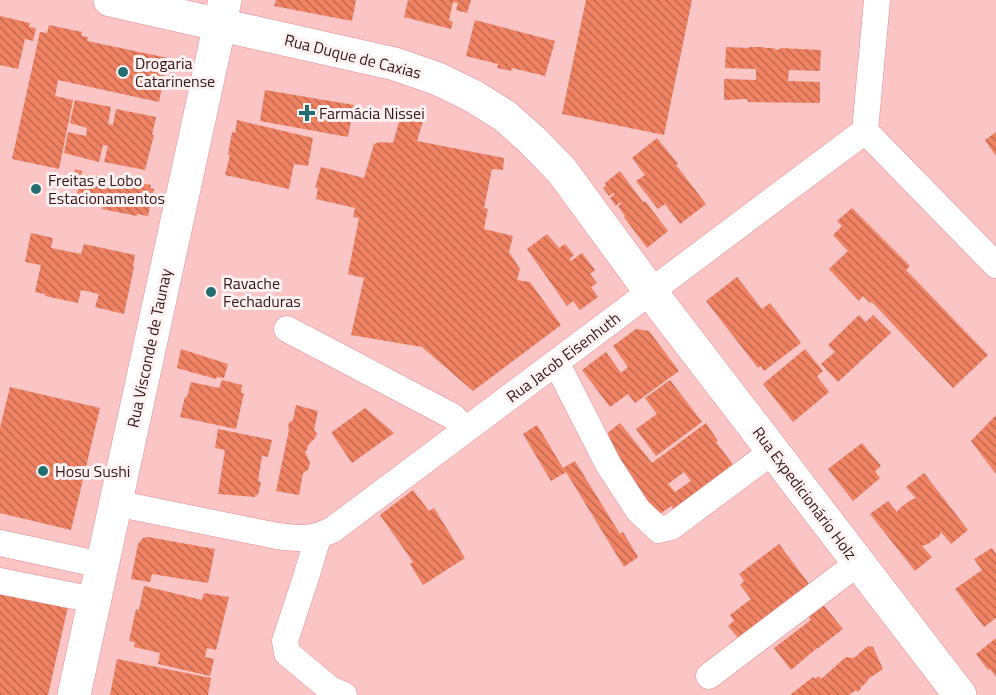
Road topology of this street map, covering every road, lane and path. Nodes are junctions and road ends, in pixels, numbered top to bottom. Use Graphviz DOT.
graph roads {
  1 [pos="110,0"];
  2 [pos="877,0"];
  3 [pos="222,12"];
  4 [pos="865,131"];
  5 [pos="996,266"];
  6 [pos="651,291"];
  7 [pos="287,328"];
  8 [pos="556,363"];
  9 [pos="466,429"];
  10 [pos="773,451"];
  11 [pos="116,504"];
  12 [pos="318,537"];
  13 [pos="0,543"];
  14 [pos="858,563"];
  15 [pos="102,565"];
  16 [pos="0,580"];
  17 [pos="94,600"];
  18 [pos="709,676"];
  19 [pos="74,695"];
  20 [pos="344,695"];
  21 [pos="960,695"];
  1 -- 3 [label="main road, Rua Duque de Caxias"];
  2 -- 4 [label="street"];
  3 -- 6 [label="main road, Rua Duque de Caxias"];
  3 -- 11 [label="main road, Rua Visconde de Taunay"];
  4 -- 5 [label="street"];
  4 -- 6 [label="street, Rua Jacob Eisenhuth"];
  6 -- 8 [label="street, Rua Jacob Eisenhuth"];
  6 -- 10 [label="main road, Rua Expedicionário Holz"];
  7 -- 9 [label="street"];
  8 -- 9 [label="street, Rua Jacob Eisenhuth"];
  8 -- 10 [label="street"];
  9 -- 12 [label="street, Rua Jacob Eisenhuth"];
  10 -- 14 [label="main road, Rua Expedicionário Holz"];
  11 -- 12 [label="street"];
  11 -- 15 [label="main road, Rua Visconde de Taunay"];
  12 -- 20 [label="street"];
  13 -- 15 [label="street"];
  14 -- 18 [label="street"];
  14 -- 21 [label="main road, Rua Expedicionário Holz"];
  15 -- 17 [label="main road, Rua Visconde de Taunay"];
  16 -- 17 [label="street"];
  17 -- 19 [label="main road, Rua Visconde de Taunay"];
}
